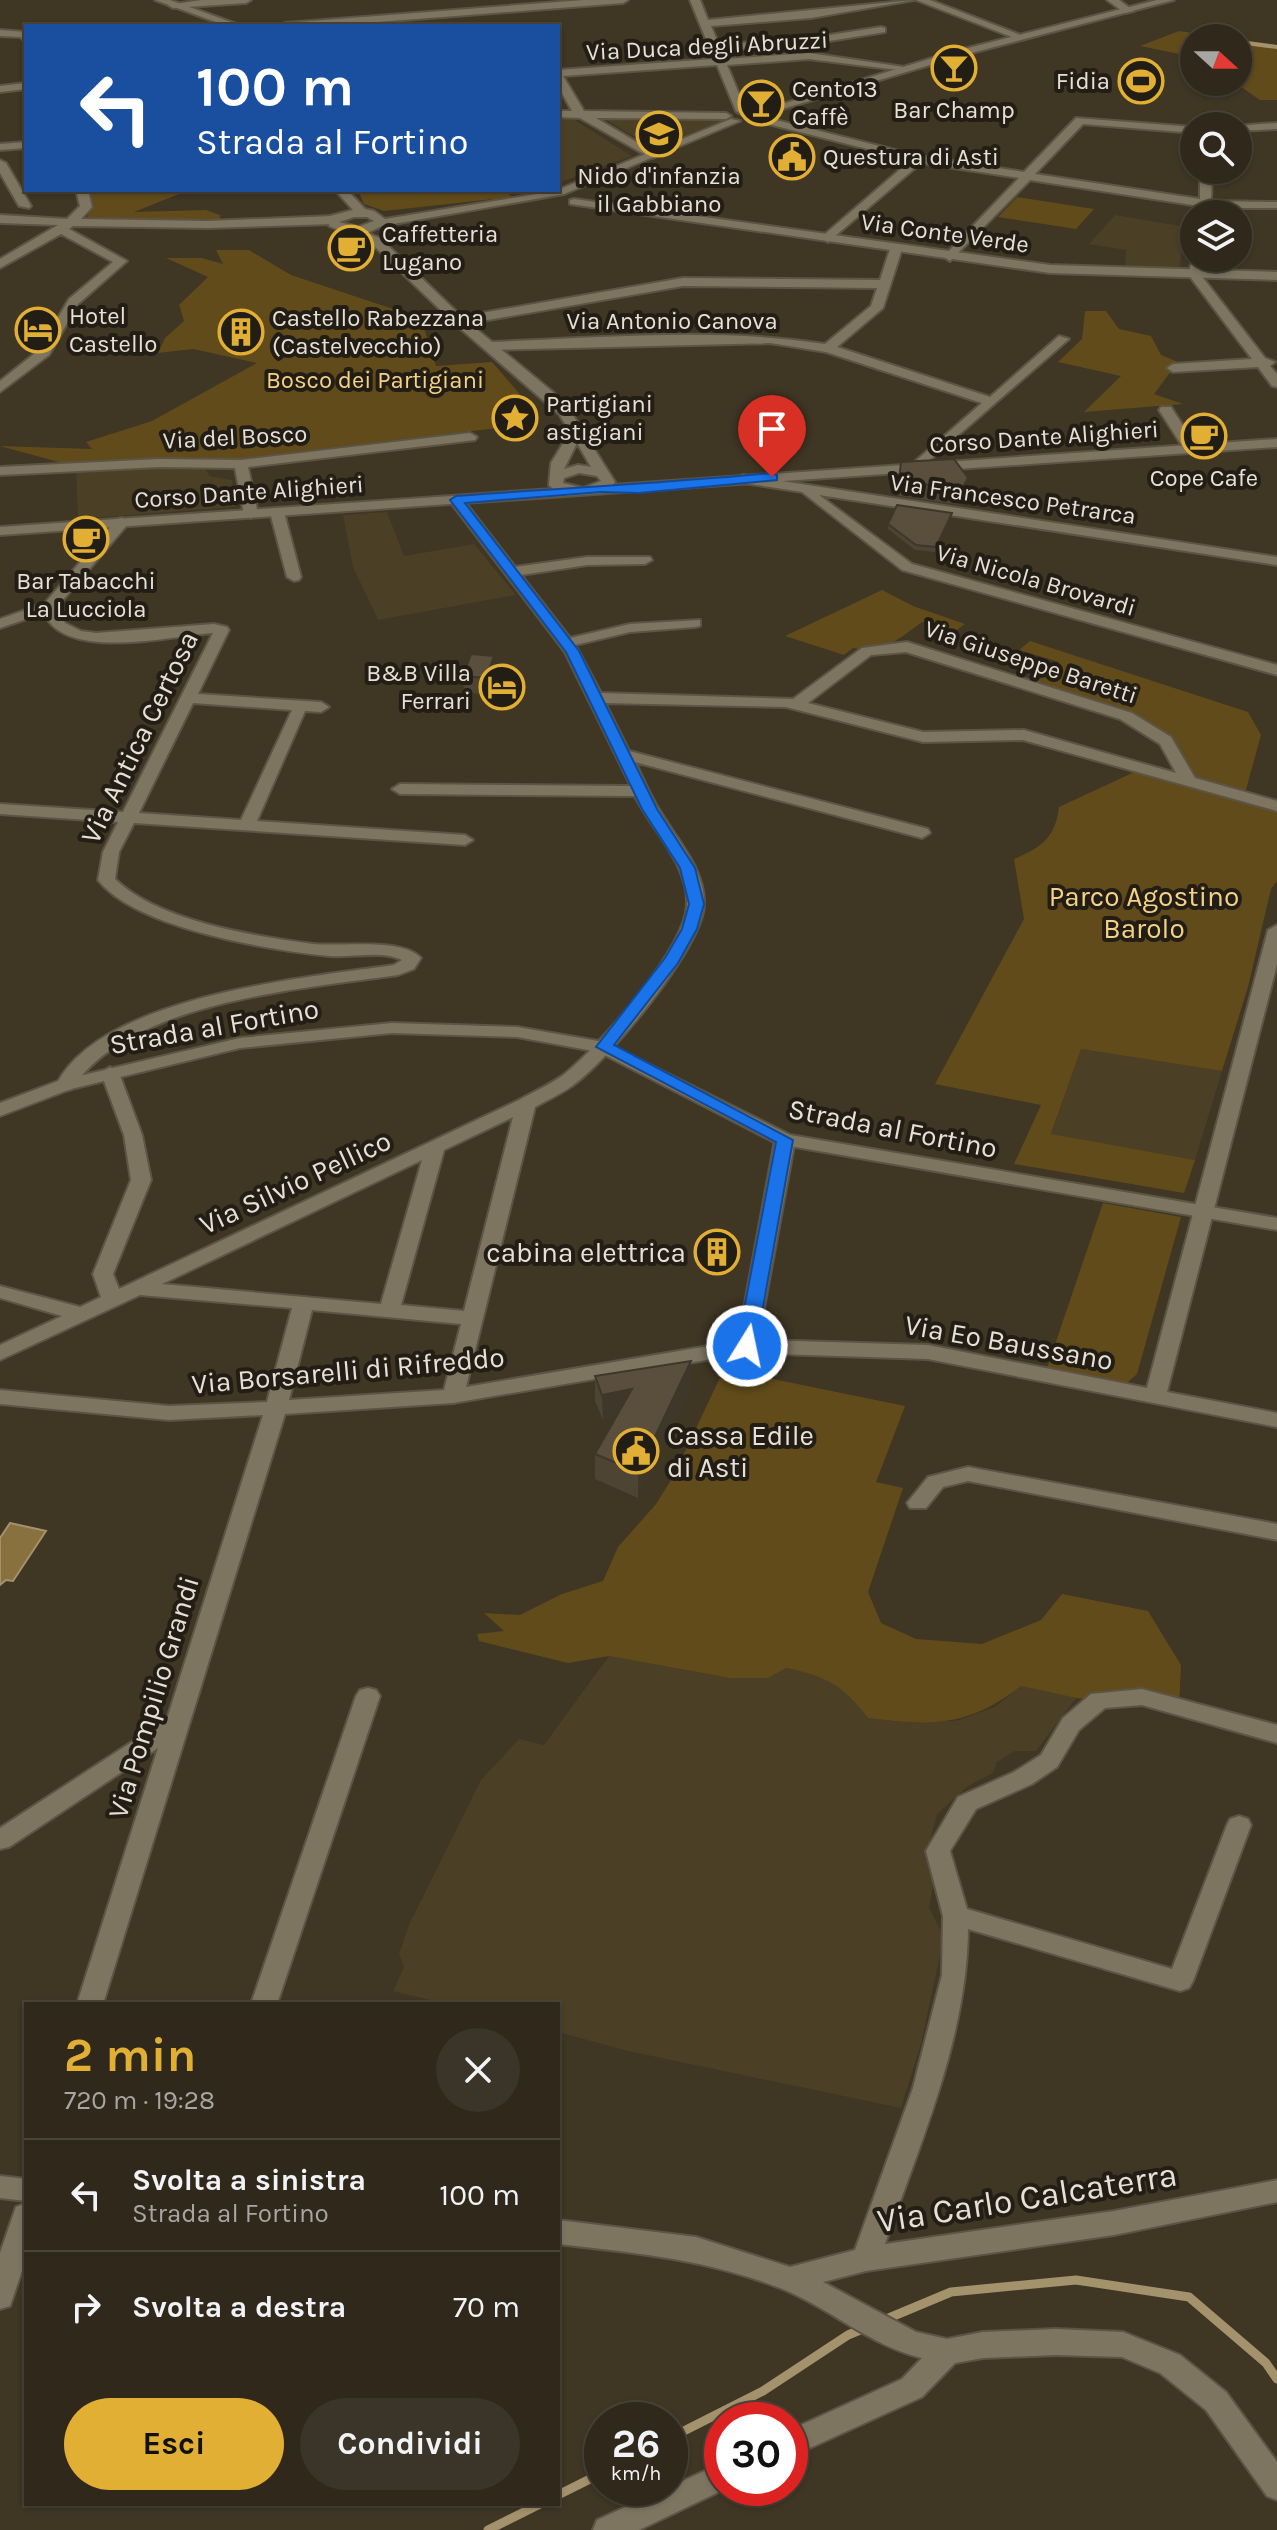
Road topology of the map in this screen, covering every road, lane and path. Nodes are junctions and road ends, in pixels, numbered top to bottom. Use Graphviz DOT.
graph roads {
  1 [pos="160,0"];
  2 [pos="246,0"];
  3 [pos="623,0"];
  4 [pos="695,0"];
  5 [pos="909,0"];
  6 [pos="921,0"];
  7 [pos="1112,0"];
  8 [pos="1169,0"];
  9 [pos="517,4"];
  10 [pos="173,5"];
  11 [pos="1129,11"];
  12 [pos="705,23"];
  13 [pos="231,24"];
  14 [pos="306,24"];
  15 [pos="881,30"];
  16 [pos="0,33"];
  17 [pos="24,36"];
  18 [pos="1021,37"];
  19 [pos="714,48"];
  20 [pos="718,62"];
  21 [pos="906,68"];
  22 [pos="560,75"];
  23 [pos="560,79"];
  24 [pos="24,86"];
  25 [pos="0,89"];
  26 [pos="578,112"];
  27 [pos="560,114"];
  28 [pos="734,116"];
  29 [pos="756,116"];
  30 [pos="1277,126"];
  31 [pos="1252,127"];
  32 [pos="1180,129"];
  33 [pos="24,145"];
  34 [pos="0,147"];
  35 [pos="651,155"];
  36 [pos="919,159"];
  37 [pos="0,163"];
  38 [pos="1025,176"];
  39 [pos="590,179"];
  40 [pos="82,192"];
  41 [pos="342,193"];
  42 [pos="557,196"];
  43 [pos="580,197"];
  44 [pos="1180,204"];
  45 [pos="1277,205"];
  46 [pos="1252,206"];
  47 [pos="362,213"];
  48 [pos="0,219"];
  49 [pos="18,220"];
  50 [pos="341,224"];
  51 [pos="66,227"];
  52 [pos="376,227"];
  53 [pos="828,238"];
  54 [pos="896,249"];
  55 [pos="950,257"];
  56 [pos="0,264"];
  57 [pos="1198,272"];
  58 [pos="1277,276"];
  59 [pos="1198,280"];
  60 [pos="885,284"];
  61 [pos="459,321"];
  62 [pos="1063,339"];
  63 [pos="489,346"];
  64 [pos="828,348"];
  65 [pos="1277,361"];
  66 [pos="1261,362"];
  67 [pos="1173,368"];
  68 [pos="1277,383"];
  69 [pos="0,388"];
  70 [pos="990,401"];
  71 [pos="1166,410"];
  72 [pos="577,431"];
  73 [pos="470,437"];
  74 [pos="1277,443"];
  75 [pos="1191,449"];
  76 [pos="241,464"];
  77 [pos="916,468"];
  78 [pos="0,471"];
  79 [pos="556,479"];
  80 [pos="743,479"];
  81 [pos="604,480"];
  82 [pos="805,490"];
  83 [pos="568,491"];
  84 [pos="500,496"];
  85 [pos="456,500"];
  86 [pos="277,512"];
  87 [pos="251,514"];
  88 [pos="122,522"];
  89 [pos="0,531"];
  90 [pos="645,560"];
  91 [pos="1277,561"];
  92 [pos="512,572"];
  93 [pos="294,577"];
  94 [pos="50,606"];
  95 [pos="695,623"];
  96 [pos="0,624"];
  97 [pos="566,643"];
  98 [pos="1277,670"];
  99 [pos="189,698"];
  100 [pos="596,698"];
  101 [pos="798,703"];
  102 [pos="321,707"];
  103 [pos="298,712"];
  104 [pos="623,754"];
  105 [pos="1188,781"];
  106 [pos="400,789"];
  107 [pos="641,791"];
  108 [pos="1277,806"];
  109 [pos="0,809"];
  110 [pos="129,816"];
  111 [pos="247,825"];
  112 [pos="922,833"];
  113 [pos="465,840"];
  114 [pos="1277,930"];
  115 [pos="1269,993"];
  116 [pos="604,1047"];
  117 [pos="110,1073"];
  118 [pos="65,1085"];
  119 [pos="526,1104"];
  120 [pos="0,1110"];
  121 [pos="785,1140"];
  122 [pos="436,1146"];
  123 [pos="1203,1211"];
  124 [pos="1277,1224"];
  125 [pos="137,1288"];
  126 [pos="0,1292"];
  127 [pos="112,1299"];
  128 [pos="303,1305"];
  129 [pos="389,1311"];
  130 [pos="80,1314"];
  131 [pos="471,1318"];
  132 [pos="747,1346"];
  133 [pos="0,1353"];
  134 [pos="453,1396"];
  135 [pos="0,1397"];
  136 [pos="1155,1397"];
  137 [pos="276,1408"];
  138 [pos="1277,1420"];
  139 [pos="918,1503"];
  140 [pos="1277,1532"];
  141 [pos="368,1696"];
  142 [pos="175,1725"];
  143 [pos="1277,1734"];
  144 [pos="1239,1825"];
  145 [pos="0,1840"];
  146 [pos="956,1916"];
  147 [pos="91,2002"];
  148 [pos="265,2002"];
  149 [pos="0,2187"];
  150 [pos="24,2190"];
  151 [pos="1277,2191"];
  152 [pos="24,2221"];
  153 [pos="560,2232"];
  154 [pos="866,2259"];
  155 [pos="790,2279"];
  156 [pos="0,2297"];
  157 [pos="947,2352"];
  158 [pos="808,2436"];
  159 [pos="704,2485"];
  160 [pos="1277,2486"];
  161 [pos="608,2530"];
  1 -- 10 [label="street"];
  2 -- 10 [label="street"];
  3 -- 9 [label="street"];
  4 -- 12 [label="street"];
  5 -- 12 [label="street"];
  6 -- 18 [label="street"];
  7 -- 11 [label="street"];
  8 -- 11 [label="street"];
  9 -- 14 [label="street"];
  10 -- 13 [label="street"];
  11 -- 18 [label="street"];
  12 -- 19 [label="street"];
  15 -- 19 [label="street"];
  16 -- 17 [label="street"];
  18 -- 21 [label="street"];
  19 -- 20 [label="street"];
  20 -- 21 [label="street, Via Duca degli Abruzzi"];
  20 -- 22 [label="street, Via Duca degli Abruzzi"];
  20 -- 28 [label="street"];
  21 -- 29 [label="street"];
  23 -- 26 [label="street"];
  24 -- 25 [label="street"];
  26 -- 27 [label="street"];
  26 -- 28 [label="street"];
  26 -- 35 [label="street"];
  28 -- 29 [label="street"];
  28 -- 35 [label="street"];
  29 -- 36 [label="street"];
  30 -- 31 [label="street"];
  32 -- 38 [label="street"];
  33 -- 34 [label="street"];
  35 -- 39 [label="street"];
  36 -- 38 [label="street"];
  36 -- 53 [label="street"];
  37 -- 49 [label="street"];
  38 -- 44 [label="street"];
  38 -- 55 [label="street"];
  39 -- 42 [label="street"];
  39 -- 43 [label="street"];
  40 -- 51 [label="street"];
  41 -- 47 [label="street"];
  41 -- 50 [label="street"];
  42 -- 43 [label="street, Via Conte Verde"];
  42 -- 52 [label="street, Via Conte Verde"];
  43 -- 53 [label="street, Via Conte Verde"];
  45 -- 46 [label="street"];
  47 -- 50 [label="street"];
  47 -- 52 [label="street"];
  48 -- 49 [label="street"];
  49 -- 51 [label="street"];
  50 -- 51 [label="street"];
  50 -- 52 [label="street"];
  51 -- 56 [label="street"];
  51 -- 69 [label="street"];
  52 -- 61 [label="street"];
  53 -- 54 [label="street, Via Conte Verde"];
  54 -- 55 [label="street, Via Conte Verde"];
  54 -- 60 [label="street"];
  55 -- 59 [label="street, Via Conte Verde"];
  57 -- 59 [label="street"];
  58 -- 59 [label="street, Via Conte Verde"];
  59 -- 66 [label="street"];
  60 -- 61 [label="street"];
  60 -- 64 [label="street"];
  61 -- 63 [label="street"];
  62 -- 70 [label="street"];
  63 -- 64 [label="street, Via Antonio Canova"];
  63 -- 72 [label="street"];
  64 -- 70 [label="street, Via Antonio Canova"];
  65 -- 66 [label="street"];
  66 -- 67 [label="street"];
  66 -- 68 [label="street"];
  70 -- 77 [label="street"];
  71 -- 75 [label="street"];
  72 -- 79 [label="street"];
  72 -- 81 [label="street"];
  73 -- 76 [label="street, Via del Bosco"];
  74 -- 75 [label="street, Corso Dante Alighieri"];
  75 -- 77 [label="street, Corso Dante Alighieri"];
  76 -- 78 [label="street, Via del Bosco"];
  76 -- 87 [label="street"];
  77 -- 80 [label="street, Corso Dante Alighieri"];
  79 -- 81 [label="street, Corso Dante Alighieri"];
  79 -- 83 [label="street"];
  79 -- 84 [label="street, Corso Dante Alighieri"];
  80 -- 81 [label="street, Corso Dante Alighieri"];
  80 -- 82 [label="street, Via Francesco Petrarca"];
  81 -- 83 [label="street, Corso Dante Alighieri"];
  82 -- 91 [label="street, Via Francesco Petrarca"];
  82 -- 98 [label="street, Via Nicola Brovardi"];
  83 -- 84 [label="street, Corso Dante Alighieri"];
  84 -- 85 [label="street, Corso Dante Alighieri"];
  85 -- 86 [label="street, Corso Dante Alighieri"];
  85 -- 92 [label="street, Via Silvio Pellico"];
  86 -- 87 [label="street, Corso Dante Alighieri"];
  86 -- 93 [label="street"];
  87 -- 88 [label="street, Corso Dante Alighieri"];
  88 -- 89 [label="street, Corso Dante Alighieri"];
  88 -- 94 [label="street"];
  90 -- 92 [label="street"];
  92 -- 97 [label="street, Via Silvio Pellico"];
  94 -- 96 [label="street"];
  94 -- 99 [label="street, Via Antica Certosa"];
  95 -- 97 [label="street"];
  97 -- 100 [label="street, Via Silvio Pellico"];
  99 -- 102 [label="street"];
  99 -- 110 [label="street, Via Antica Certosa"];
  100 -- 101 [label="street"];
  100 -- 104 [label="street, Via Silvio Pellico"];
  101 -- 105 [label="street"];
  101 -- 105 [label="street, Via Giuseppe Baretti"];
  103 -- 111 [label="street"];
  104 -- 107 [label="street, Via Silvio Pellico"];
  104 -- 112 [label="street"];
  105 -- 108 [label="street"];
  106 -- 107 [label="street"];
  107 -- 116 [label="street, Via Silvio Pellico"];
  109 -- 110 [label="street"];
  110 -- 111 [label="street"];
  110 -- 118 [label="street, Via Antica Certosa"];
  111 -- 113 [label="street"];
  114 -- 115 [label="street"];
  115 -- 123 [label="street"];
  116 -- 117 [label="street, Strada al Fortino"];
  116 -- 119 [label="street, Via Silvio Pellico"];
  116 -- 121 [label="street, Strada al Fortino"];
  117 -- 118 [label="street, Strada al Fortino"];
  117 -- 127 [label="street"];
  118 -- 120 [label="street, Strada al Fortino"];
  119 -- 122 [label="street, Via Silvio Pellico"];
  119 -- 131 [label="street"];
  121 -- 123 [label="street, Strada al Fortino"];
  121 -- 132 [label="street"];
  122 -- 125 [label="street, Via Silvio Pellico"];
  122 -- 129 [label="street"];
  123 -- 124 [label="street, Strada al Fortino"];
  123 -- 136 [label="street"];
  125 -- 127 [label="street, Via Silvio Pellico"];
  125 -- 128 [label="street"];
  126 -- 130 [label="street"];
  127 -- 130 [label="street, Via Silvio Pellico"];
  128 -- 129 [label="street"];
  128 -- 137 [label="street, Via Pompilio Grandi"];
  129 -- 131 [label="street"];
  130 -- 133 [label="street, Via Silvio Pellico"];
  131 -- 134 [label="street"];
  132 -- 134 [label="street, Via Borsarelli di Rifreddo"];
  132 -- 136 [label="street, Via Eo Baussano"];
  134 -- 137 [label="street, Via Borsarelli di Rifreddo"];
  135 -- 137 [label="street, Via Borsarelli di Rifreddo"];
  136 -- 138 [label="street, Via Eo Baussano"];
  137 -- 142 [label="street, Via Pompilio Grandi"];
  139 -- 140 [label="street"];
  141 -- 148 [label="street"];
  142 -- 145 [label="street"];
  142 -- 147 [label="street, Via Pompilio Grandi"];
  143 -- 146 [label="street"];
  144 -- 146 [label="street"];
  146 -- 154 [label="street"];
  149 -- 150 [label="street"];
  151 -- 154 [label="street, Via Carlo Calcaterra"];
  152 -- 156 [label="street"];
  153 -- 155 [label="street"];
  154 -- 155 [label="street, Via Carlo Calcaterra"];
  155 -- 157 [label="street"];
  157 -- 158 [label="street"];
  157 -- 160 [label="street"];
  159 -- 161 [label="street"];
}
